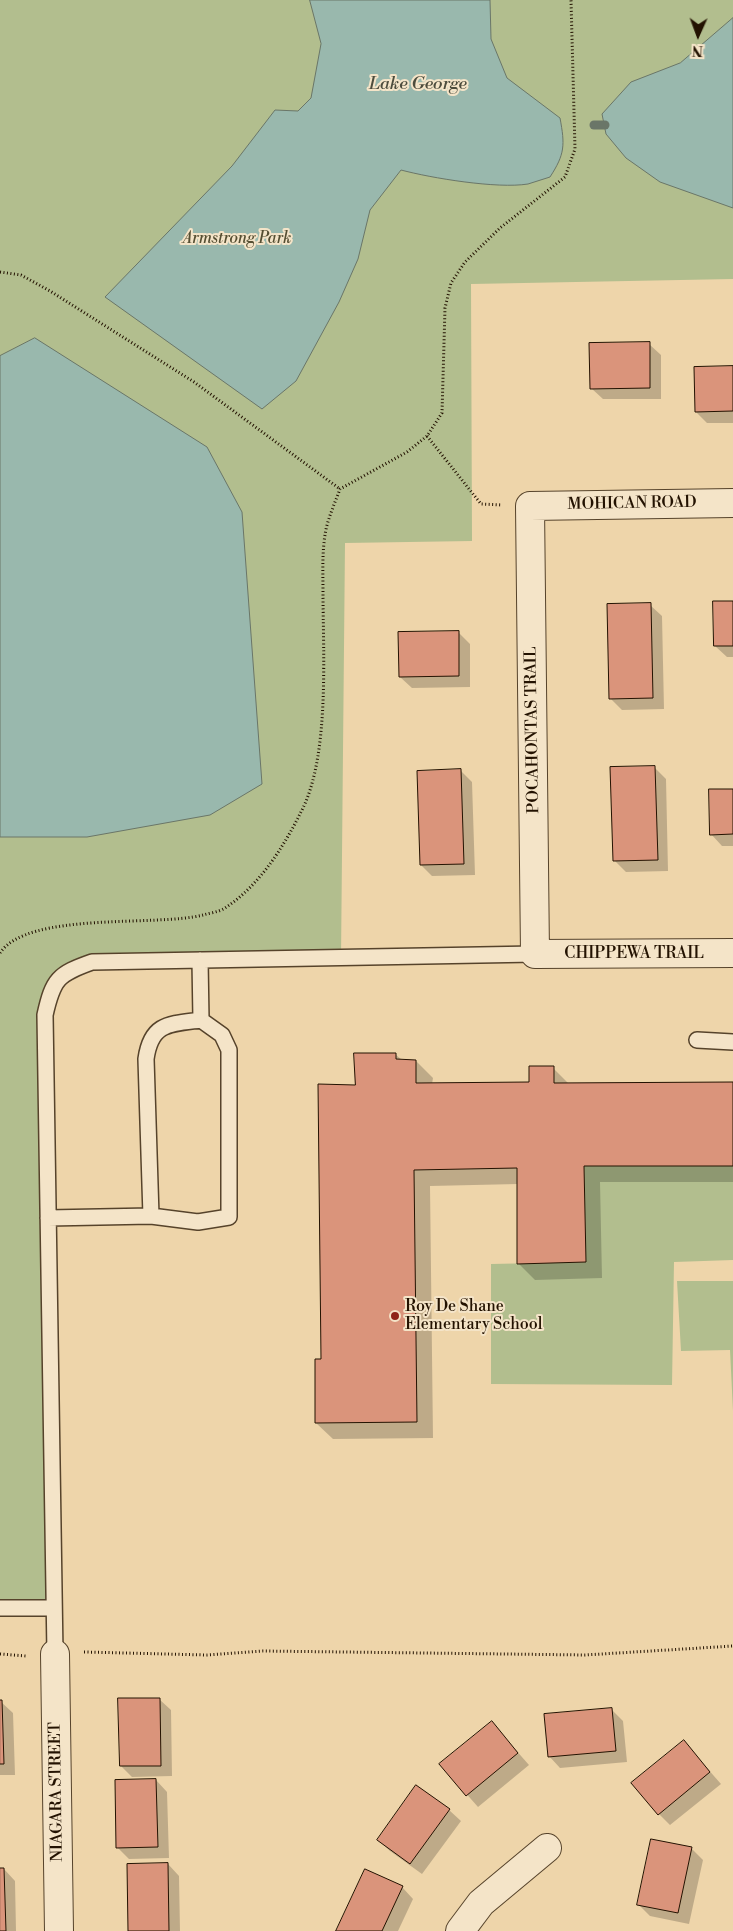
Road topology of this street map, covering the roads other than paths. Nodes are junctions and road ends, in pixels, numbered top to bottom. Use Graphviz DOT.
graph roads {
  1 [pos="733,503"];
  2 [pos="530,506"];
  3 [pos="733,953"];
  4 [pos="535,954"];
  5 [pos="200,960"];
  6 [pos="201,1020"];
  7 [pos="697,1040"];
  8 [pos="733,1042"];
  9 [pos="152,1216"];
  10 [pos="48,1218"];
  11 [pos="0,1608"];
  12 [pos="54,1608"];
  13 [pos="55,1654"];
  14 [pos="547,1848"];
  15 [pos="59,1931"];
  16 [pos="460,1931"];
  1 -- 2 [label="street, MOHICAN ROAD"];
  2 -- 4 [label="street, POCAHONTAS TRAIL"];
  3 -- 4 [label="street, CHIPPEWA TRAIL"];
  4 -- 5 [label="lane"];
  5 -- 6 [label="lane"];
  5 -- 10 [label="lane"];
  6 -- 9 [label="lane"];
  6 -- 9 [label="lane"];
  7 -- 8 [label="lane"];
  9 -- 10 [label="lane"];
  10 -- 12 [label="lane"];
  11 -- 12 [label="lane"];
  12 -- 13 [label="lane"];
  13 -- 15 [label="street, NIAGARA STREET"];
  14 -- 16 [label="street"];
}
